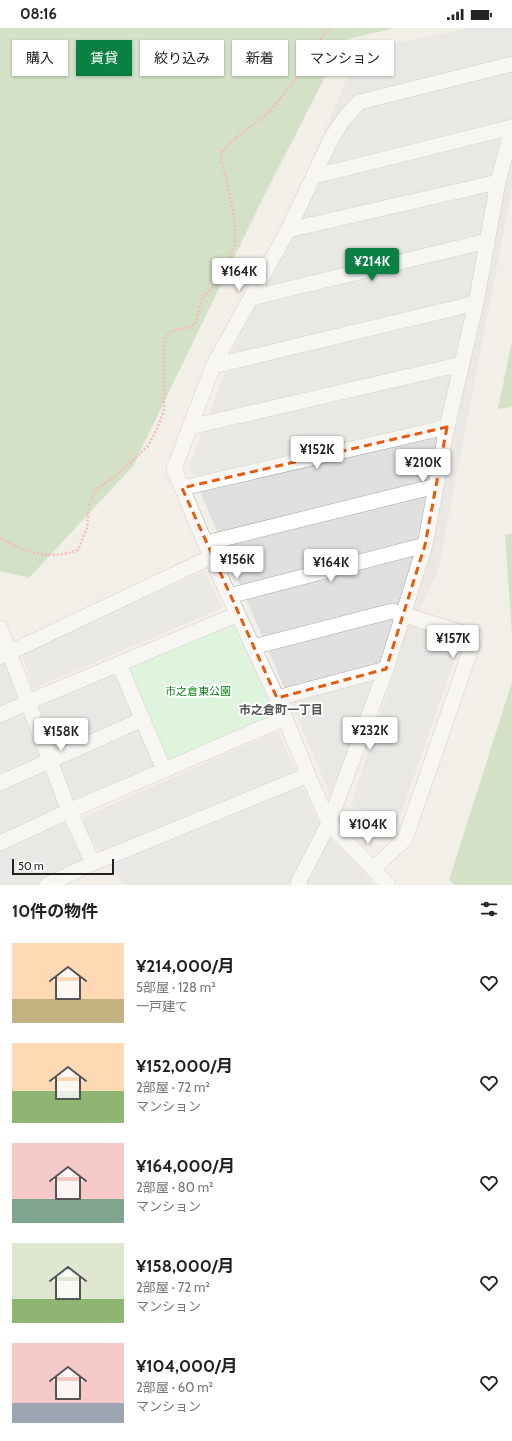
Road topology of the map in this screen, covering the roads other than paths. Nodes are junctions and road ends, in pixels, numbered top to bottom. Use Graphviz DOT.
graph roads {
  1 [pos="512,64"];
  2 [pos="512,128"];
  3 [pos="315,176"];
  4 [pos="498,182"];
  5 [pos="288,230"];
  6 [pos="487,240"];
  7 [pos="251,298"];
  8 [pos="476,303"];
  9 [pos="462,364"];
  10 [pos="213,366"];
  11 [pos="190,427"];
  12 [pos="447,427"];
  13 [pos="436,486"];
  14 [pos="182,488"];
  15 [pos="206,543"];
  16 [pos="425,545"];
  17 [pos="212,557"];
  18 [pos="229,596"];
  19 [pos="238,614"];
  20 [pos="403,614"];
  21 [pos="0,628"];
  22 [pos="253,647"];
  23 [pos="5,655"];
  24 [pos="119,664"];
  25 [pos="386,669"];
  26 [pos="277,698"];
  27 [pos="28,702"];
  28 [pos="0,716"];
  29 [pos="285,718"];
  30 [pos="143,720"];
  31 [pos="50,761"];
  32 [pos="164,770"];
  33 [pos="308,775"];
  34 [pos="0,783"];
  35 [pos="69,811"];
  36 [pos="330,823"];
  37 [pos="0,843"];
  38 [pos="93,862"];
  39 [pos="373,869"];
  40 [pos="47,885"];
  41 [pos="300,885"];
  42 [pos="388,885"];
  1 -- 3 [label="street"];
  2 -- 3 [label="street"];
  2 -- 4 [label="street"];
  3 -- 5 [label="street"];
  4 -- 5 [label="street"];
  4 -- 6 [label="street"];
  5 -- 7 [label="street"];
  6 -- 7 [label="street"];
  6 -- 8 [label="street"];
  7 -- 10 [label="street"];
  8 -- 9 [label="street"];
  8 -- 10 [label="street"];
  9 -- 11 [label="street"];
  9 -- 12 [label="street"];
  10 -- 11 [label="street"];
  11 -- 14 [label="street"];
  12 -- 13 [label="street"];
  12 -- 14 [label="street"];
  13 -- 15 [label="street"];
  13 -- 16 [label="street"];
  14 -- 15 [label="street"];
  15 -- 17 [label="street"];
  16 -- 18 [label="street"];
  16 -- 20 [label="street"];
  17 -- 18 [label="street"];
  17 -- 23 [label="street"];
  18 -- 19 [label="street"];
  19 -- 22 [label="street"];
  19 -- 24 [label="street"];
  20 -- 22 [label="street"];
  20 -- 25 [label="street"];
  20 -- 39 [label="street"];
  21 -- 23 [label="street"];
  22 -- 26 [label="street"];
  23 -- 27 [label="street"];
  24 -- 27 [label="street"];
  24 -- 30 [label="street"];
  25 -- 26 [label="street"];
  25 -- 36 [label="street"];
  26 -- 29 [label="street"];
  27 -- 28 [label="street"];
  27 -- 31 [label="street"];
  29 -- 32 [label="street"];
  29 -- 33 [label="street"];
  30 -- 31 [label="street"];
  30 -- 32 [label="street"];
  31 -- 34 [label="street"];
  31 -- 35 [label="street"];
  32 -- 35 [label="street"];
  33 -- 36 [label="street"];
  33 -- 38 [label="street"];
  35 -- 37 [label="street"];
  35 -- 38 [label="street"];
  36 -- 39 [label="street"];
  36 -- 41 [label="street"];
  38 -- 40 [label="street"];
  39 -- 42 [label="street"];
}
